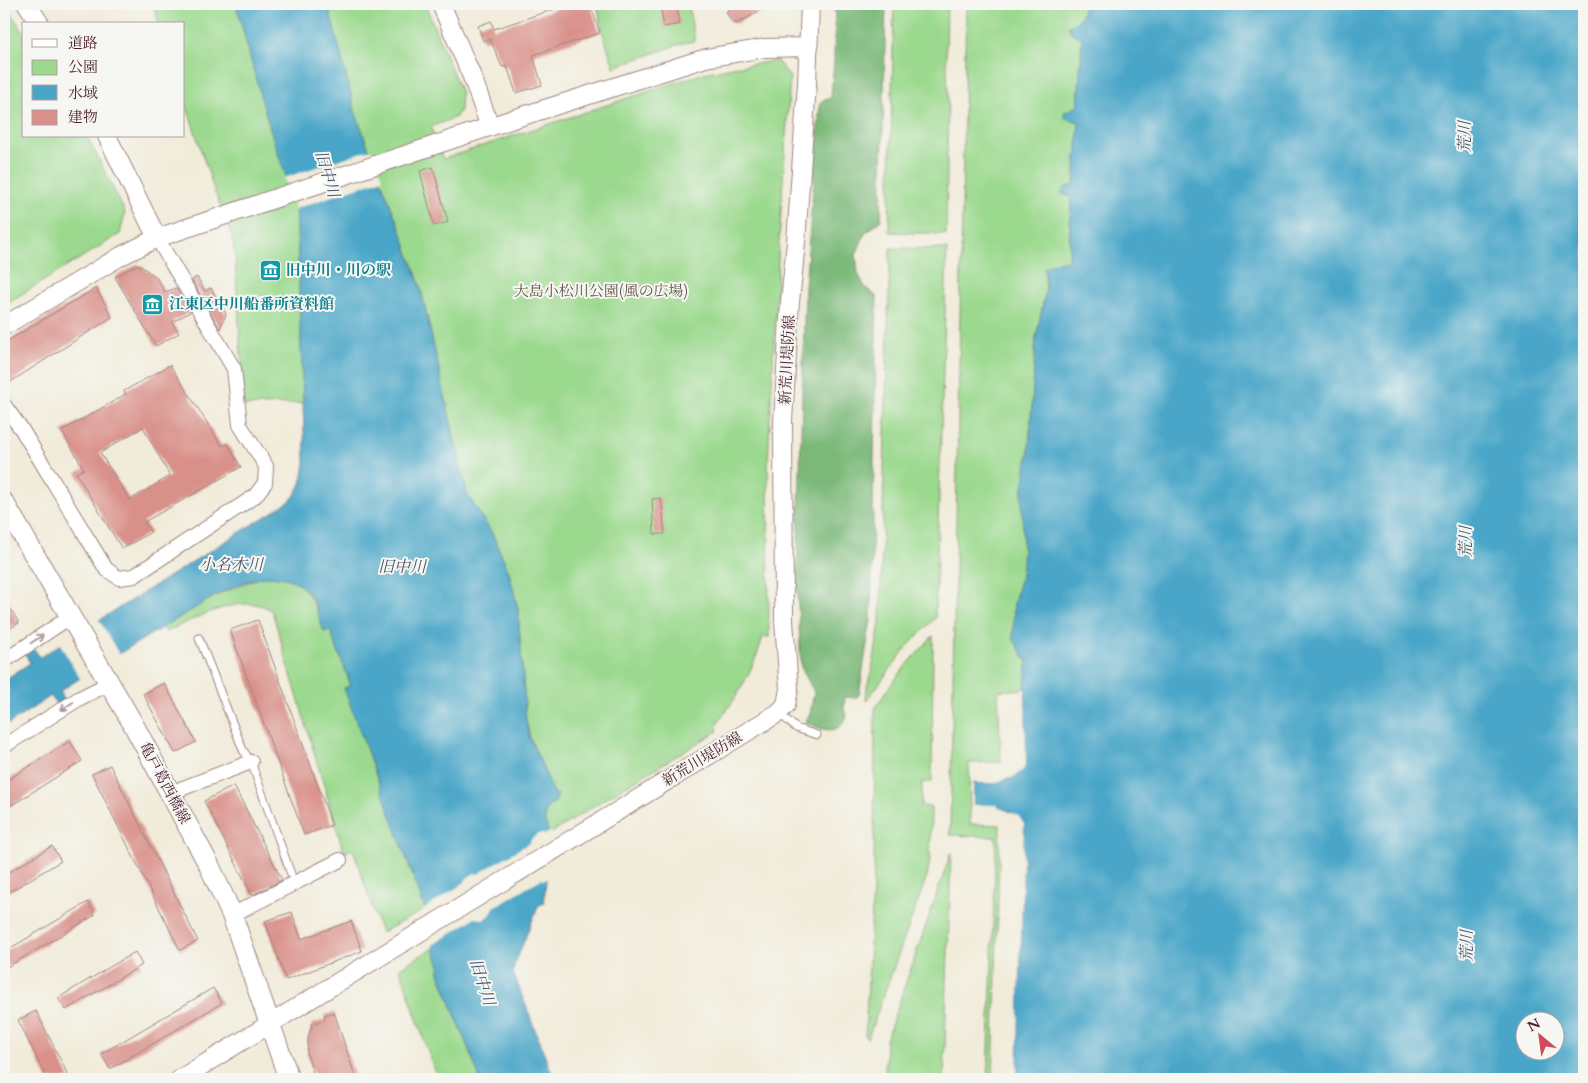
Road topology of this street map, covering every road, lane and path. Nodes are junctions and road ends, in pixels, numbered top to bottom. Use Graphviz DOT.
graph roads {
  1 [pos="27,4"];
  2 [pos="442,4"];
  3 [pos="810,4"];
  4 [pos="39,22"];
  5 [pos="808,47"];
  6 [pos="490,127"];
  7 [pos="107,138"];
  8 [pos="157,238"];
  9 [pos="4,326"];
  10 [pos="4,405"];
  11 [pos="4,503"];
  12 [pos="72,620"];
  13 [pos="199,638"];
  14 [pos="4,661"];
  15 [pos="108,681"];
  16 [pos="778,712"];
  17 [pos="817,735"];
  18 [pos="4,746"];
  19 [pos="251,762"];
  20 [pos="170,793"];
  21 [pos="340,860"];
  22 [pos="291,874"];
  23 [pos="232,915"];
  24 [pos="271,1024"];
  25 [pos="180,1079"];
  26 [pos="289,1079"];
  1 -- 4 [label="street"];
  2 -- 6 [label="street"];
  3 -- 5 [label="street, 新荒川堤防線"];
  5 -- 6 [label="street"];
  5 -- 16 [label="street, 新荒川堤防線"];
  6 -- 8 [label="street"];
  7 -- 8 [label="street"];
  8 -- 9 [label="street"];
  8 -- 10 [label="street"];
  11 -- 12 [label="main road, 亀戸葛西橋線"];
  14 -- 12 [label="street, one-way"];
  12 -- 15 [label="main road, 亀戸葛西橋線"];
  13 -- 19 [label="lane"];
  15 -- 18 [label="street, one-way"];
  15 -- 20 [label="main road, 亀戸葛西橋線"];
  16 -- 17 [label="lane"];
  16 -- 24 [label="street, 新荒川堤防線"];
  19 -- 20 [label="street"];
  19 -- 22 [label="lane"];
  20 -- 23 [label="main road, 亀戸葛西橋線"];
  21 -- 23 [label="street"];
  23 -- 24 [label="main road, 亀戸葛西橋線"];
  24 -- 25 [label="street, 新荒川堤防線"];
  24 -- 26 [label="main road, 亀戸葛西橋線"];
}
